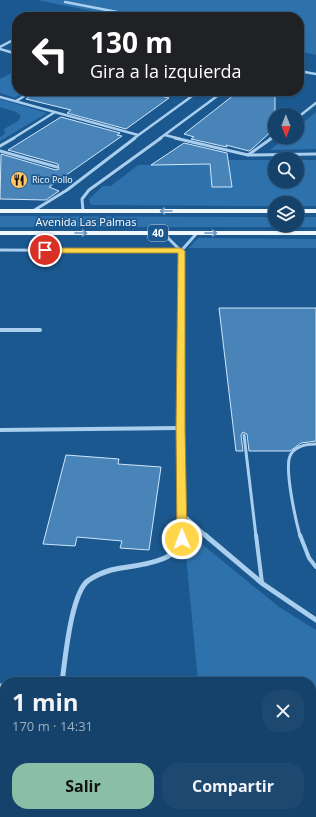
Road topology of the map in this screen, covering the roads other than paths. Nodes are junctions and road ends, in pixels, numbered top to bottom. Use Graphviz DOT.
graph roads {
  1 [pos="65,2"];
  2 [pos="117,12"];
  3 [pos="12,41"];
  4 [pos="0,48"];
  5 [pos="12,52"];
  6 [pos="304,71"];
  7 [pos="316,74"];
  8 [pos="24,96"];
  9 [pos="192,96"];
  10 [pos="217,96"];
  11 [pos="0,97"];
  12 [pos="16,101"];
  13 [pos="316,103"];
  14 [pos="55,112"];
  15 [pos="304,112"];
  16 [pos="138,135"];
  17 [pos="165,135"];
  18 [pos="268,140"];
  19 [pos="0,146"];
  20 [pos="0,151"];
  21 [pos="316,154"];
  22 [pos="248,156"];
  23 [pos="57,167"];
  24 [pos="0,211"];
  25 [pos="32,211"];
  26 [pos="83,211"];
  27 [pos="268,211"];
  28 [pos="304,211"];
  29 [pos="316,211"];
  30 [pos="0,233"];
  31 [pos="163,233"];
  32 [pos="197,233"];
  33 [pos="316,233"];
  34 [pos="0,250"];
  35 [pos="181,251"];
  36 [pos="0,330"];
  37 [pos="40,330"];
  38 [pos="180,428"];
  39 [pos="0,430"];
  40 [pos="244,435"];
  41 [pos="316,444"];
  42 [pos="182,514"];
  43 [pos="316,567"];
  44 [pos="262,583"];
  45 [pos="316,620"];
  46 [pos="63,677"];
  1 -- 2 [label="street"];
  3 -- 4 [label="street"];
  4 -- 5 [label="street"];
  6 -- 7 [label="street"];
  8 -- 12 [label="street"];
  9 -- 16 [label="street"];
  10 -- 17 [label="street"];
  11 -- 12 [label="street"];
  12 -- 14 [label="street"];
  13 -- 15 [label="street"];
  14 -- 16 [label="street"];
  14 -- 19 [label="street"];
  16 -- 25 [label="street"];
  17 -- 22 [label="street"];
  17 -- 26 [label="street"];
  18 -- 22 [label="street"];
  20 -- 23 [label="street"];
  21 -- 22 [label="street"];
  24 -- 25 [label="main road, Avenida Las Palmas / 40"];
  25 -- 26 [label="main road, Avenida Las Palmas / 40"];
  27 -- 26 [label="main road, Avenida Las Palmas / 40, one-way"];
  28 -- 29 [label="main road"];
  30 -- 31 [label="main road, Avenida Las Palmas / 40, one-way"];
  31 -- 32 [label="main road, Avenida Las Palmas / 40"];
  31 -- 35 [label="street"];
  32 -- 33 [label="main road, Avenida Las Palmas / 40, one-way"];
  32 -- 35 [label="street"];
  34 -- 35 [label="street"];
  35 -- 38 [label="street"];
  36 -- 37 [label="street"];
  38 -- 39 [label="street"];
  38 -- 42 [label="street"];
  40 -- 44 [label="lane"];
  41 -- 43 [label="lane"];
  42 -- 44 [label="street"];
  42 -- 46 [label="street"];
  44 -- 45 [label="street"];
}
